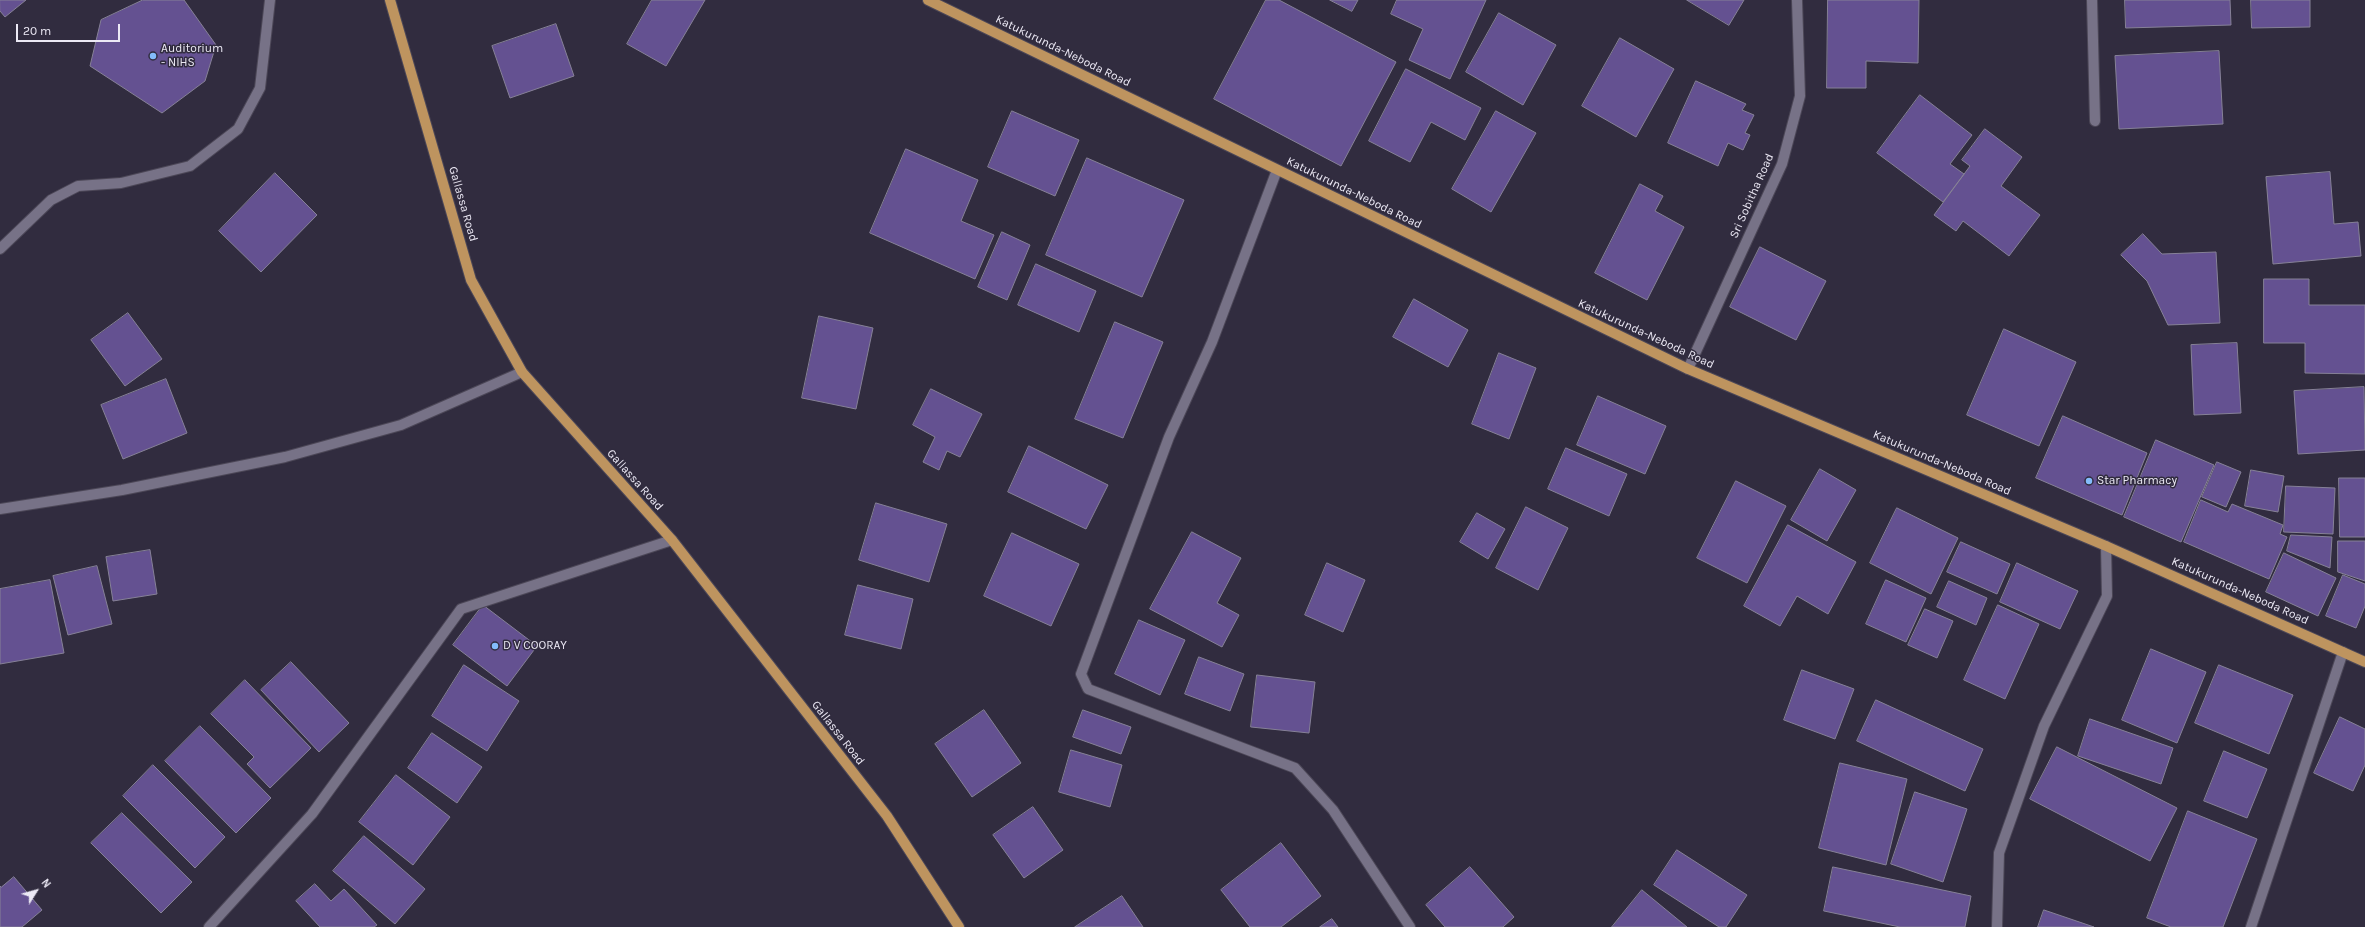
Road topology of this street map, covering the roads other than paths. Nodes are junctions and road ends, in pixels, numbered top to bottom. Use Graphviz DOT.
graph roads {
  1 [pos="270,0"];
  2 [pos="390,0"];
  3 [pos="928,0"];
  4 [pos="1797,0"];
  5 [pos="2092,0"];
  6 [pos="2096,121"];
  7 [pos="1277,170"];
  8 [pos="0,249"];
  9 [pos="1688,369"];
  10 [pos="522,372"];
  11 [pos="0,509"];
  12 [pos="672,540"];
  13 [pos="2106,546"];
  14 [pos="2343,652"];
  15 [pos="2365,662"];
  16 [pos="209,927"];
  17 [pos="959,927"];
  18 [pos="1410,927"];
  19 [pos="1997,927"];
  20 [pos="2251,927"];
  1 -- 8 [label="street"];
  2 -- 10 [label="main road, Gallassa Road"];
  3 -- 7 [label="main road, Katukurunda-Neboda Road"];
  4 -- 9 [label="street, Sri Sobitha Road"];
  5 -- 6 [label="street"];
  7 -- 9 [label="main road, Katukurunda-Neboda Road"];
  7 -- 18 [label="street"];
  9 -- 13 [label="main road, Katukurunda-Neboda Road"];
  10 -- 11 [label="street"];
  10 -- 12 [label="main road, Gallassa Road"];
  12 -- 16 [label="street"];
  12 -- 17 [label="main road, Gallassa Road"];
  13 -- 14 [label="main road, Katukurunda-Neboda Road"];
  13 -- 19 [label="street"];
  14 -- 15 [label="main road, Katukurunda-Neboda Road"];
  14 -- 20 [label="street"];
}
